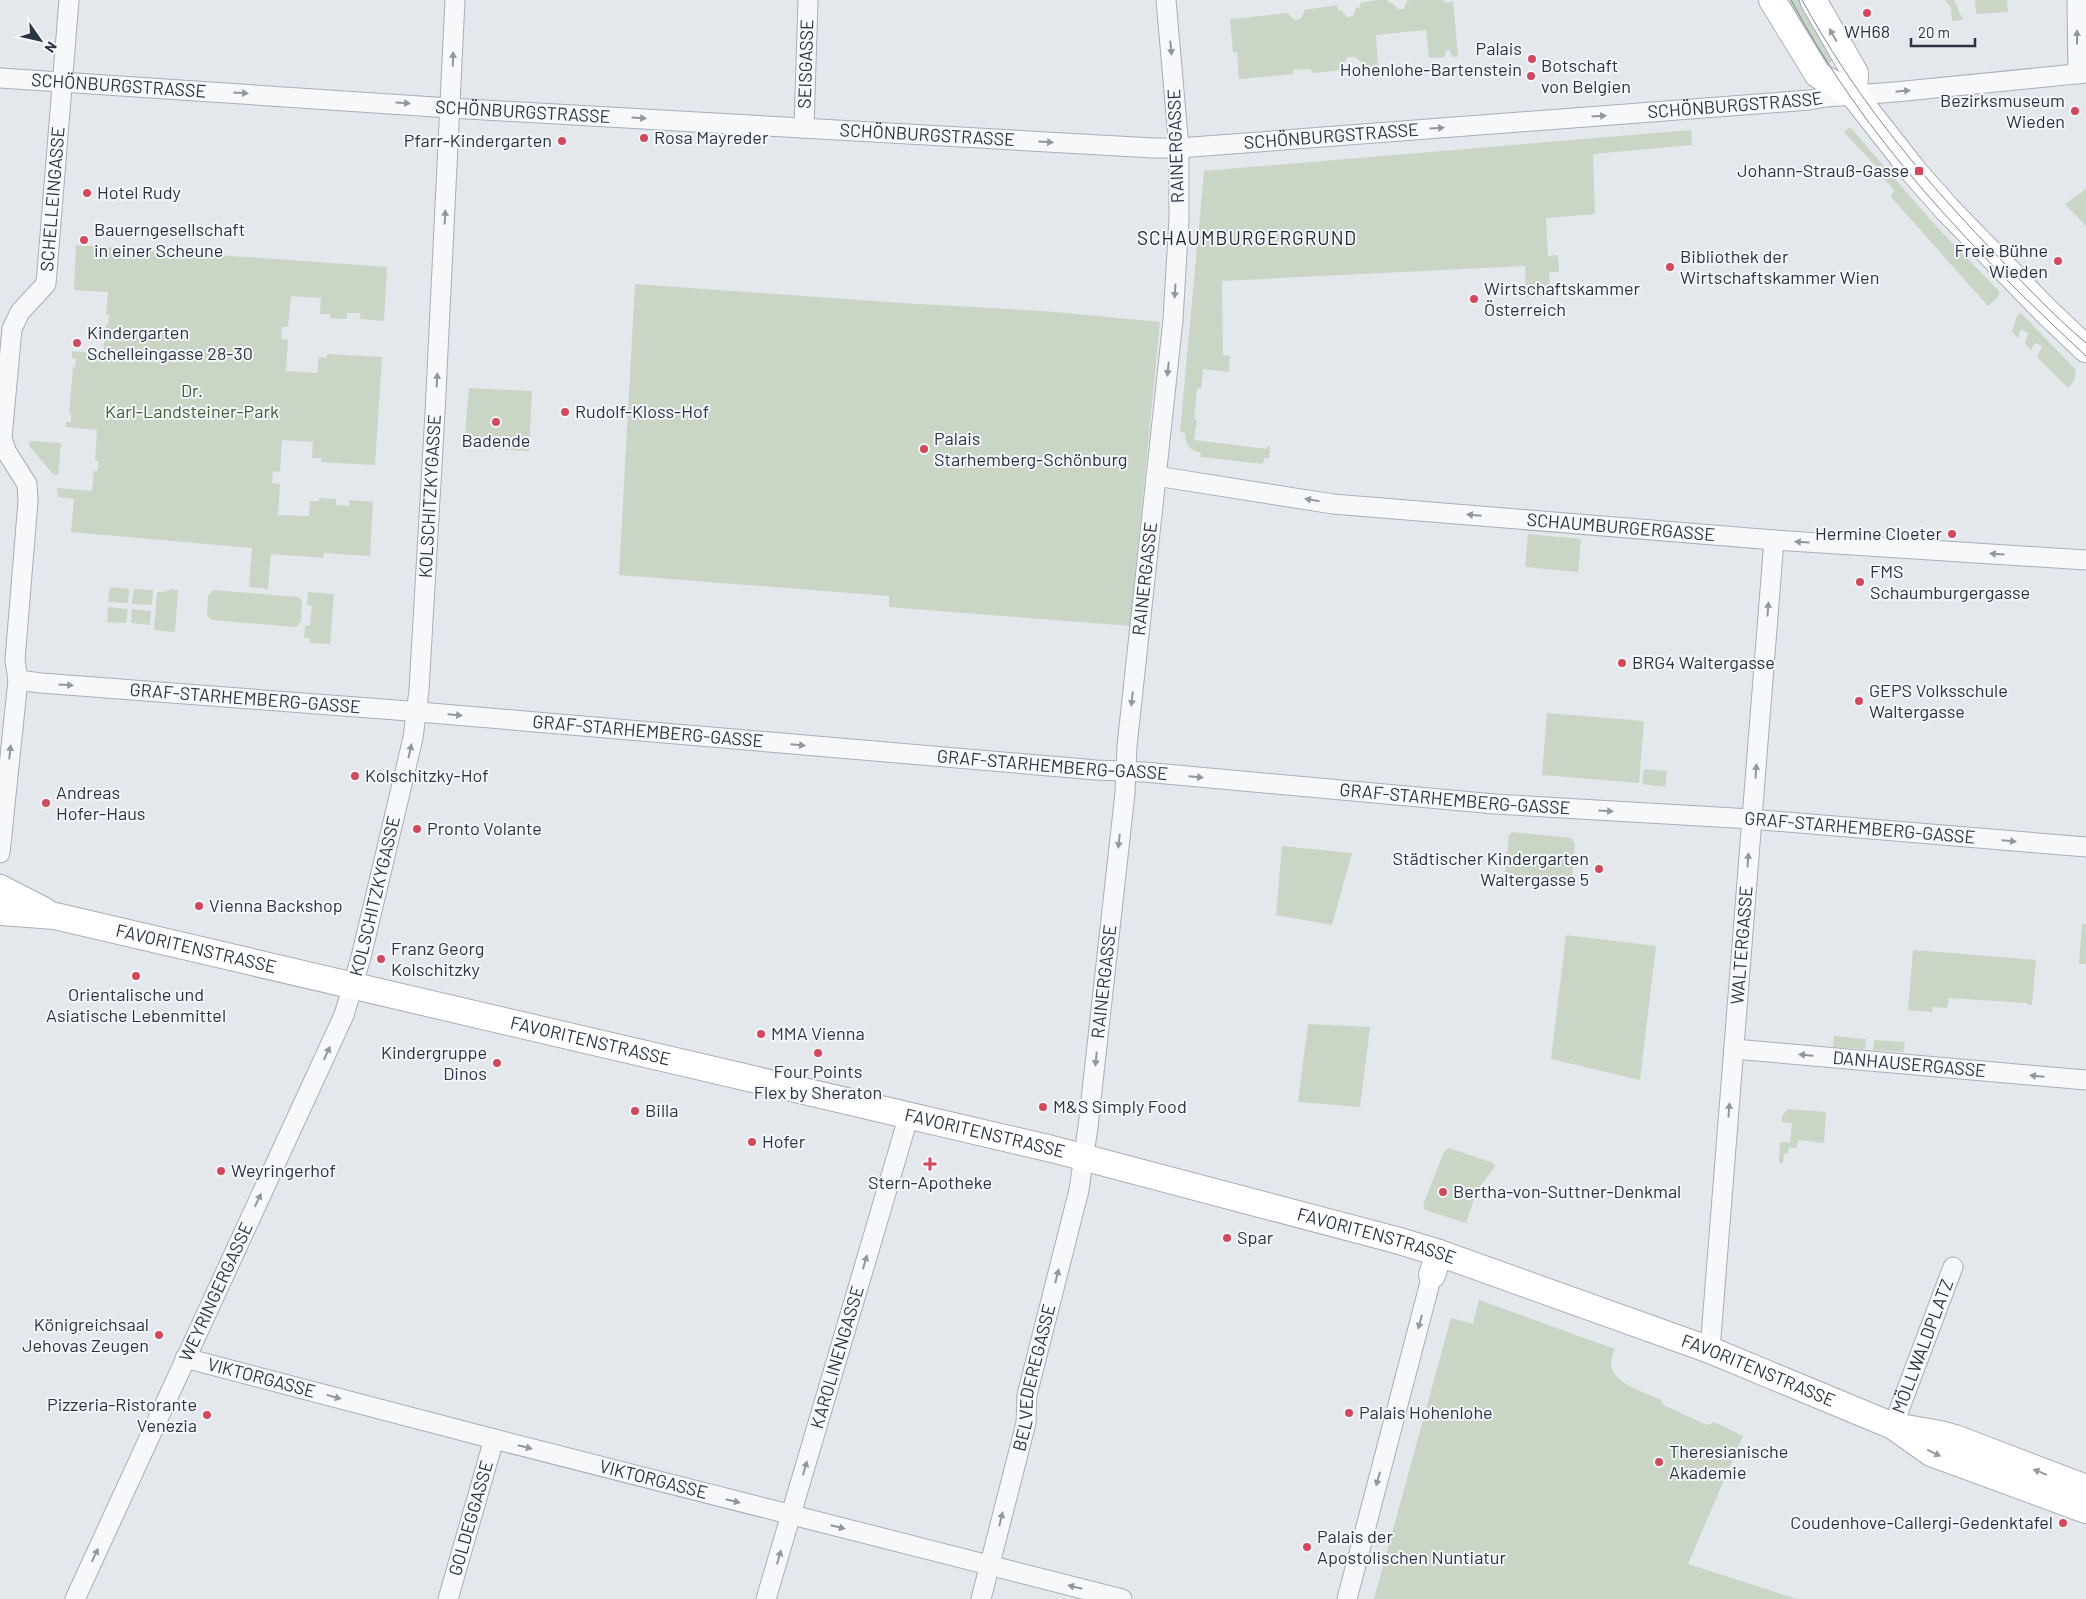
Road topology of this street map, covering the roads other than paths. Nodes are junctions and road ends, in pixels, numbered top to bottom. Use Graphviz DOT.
graph roads {
  1 [pos="69,0"];
  2 [pos="456,0"];
  3 [pos="808,0"];
  4 [pos="1166,0"];
  5 [pos="1772,0"];
  6 [pos="1813,0"];
  7 [pos="2077,0"];
  8 [pos="2082,74"];
  9 [pos="0,78"];
  10 [pos="63,82"];
  11 [pos="1854,95"];
  12 [pos="450,108"];
  13 [pos="804,128"];
  14 [pos="1180,148"];
  15 [pos="2086,349"];
  16 [pos="3,400"];
  17 [pos="1156,476"];
  18 [pos="1774,540"];
  19 [pos="2086,560"];
  20 [pos="18,680"];
  21 [pos="417,712"];
  22 [pos="1126,772"];
  23 [pos="1751,820"];
  24 [pos="2086,847"];
  25 [pos="0,853"];
  26 [pos="0,888"];
  27 [pos="0,912"];
  28 [pos="55,916"];
  29 [pos="352,985"];
  30 [pos="1734,1049"];
  31 [pos="2086,1080"];
  32 [pos="909,1115"];
  33 [pos="1083,1157"];
  34 [pos="1436,1264"];
  35 [pos="1952,1267"];
  36 [pos="1710,1350"];
  37 [pos="186,1358"];
  38 [pos="1893,1426"];
  39 [pos="494,1439"];
  40 [pos="2086,1488"];
  41 [pos="2086,1510"];
  42 [pos="791,1515"];
  43 [pos="989,1566"];
  44 [pos="75,1599"];
  45 [pos="448,1599"];
  46 [pos="766,1599"];
  47 [pos="981,1599"];
  48 [pos="1122,1599"];
  49 [pos="1346,1599"];
  1 -- 10 [label="street, SCHELLEINGASSE"];
  12 -- 2 [label="street, KOLSCHITZKYGASSE, one-way"];
  3 -- 13 [label="street, SEISGASSE"];
  4 -- 14 [label="street, RAINERGASSE, one-way"];
  5 -- 11 [label="main road"];
  11 -- 6 [label="main road, one-way"];
  8 -- 7 [label="street, one-way"];
  11 -- 8 [label="street, SCHÖNBURGSTRASSE, one-way"];
  9 -- 10 [label="street, SCHÖNBURGSTRASSE"];
  10 -- 12 [label="street, SCHÖNBURGSTRASSE, one-way"];
  10 -- 16 [label="street, SCHELLEINGASSE"];
  14 -- 11 [label="street, SCHÖNBURGSTRASSE, one-way"];
  11 -- 15 [label="main road"];
  12 -- 13 [label="street, SCHÖNBURGSTRASSE, one-way"];
  21 -- 12 [label="street, KOLSCHITZKYGASSE, one-way"];
  13 -- 14 [label="street, SCHÖNBURGSTRASSE, one-way"];
  14 -- 17 [label="street, RAINERGASSE, one-way"];
  16 -- 20 [label="street, SCHELLEINGASSE"];
  18 -- 17 [label="street, SCHAUMBURGERGASSE, one-way"];
  17 -- 22 [label="street, RAINERGASSE, one-way"];
  19 -- 18 [label="street, SCHAUMBURGERGASSE, one-way"];
  23 -- 18 [label="street, WALTERGASSE, one-way"];
  20 -- 21 [label="street, GRAF-STARHEMBERG-GASSE, one-way"];
  25 -- 20 [label="street, SCHELLEINGASSE, one-way"];
  21 -- 22 [label="street, GRAF-STARHEMBERG-GASSE, one-way"];
  29 -- 21 [label="street, KOLSCHITZKYGASSE, one-way"];
  22 -- 23 [label="street, GRAF-STARHEMBERG-GASSE, one-way"];
  22 -- 33 [label="street, RAINERGASSE, one-way"];
  23 -- 24 [label="street, GRAF-STARHEMBERG-GASSE, one-way"];
  30 -- 23 [label="street, WALTERGASSE, one-way"];
  26 -- 28 [label="main road, FAVORITENSTRASSE"];
  27 -- 28 [label="main road, FAVORITENSTRASSE"];
  28 -- 29 [label="main road, FAVORITENSTRASSE"];
  29 -- 32 [label="main road, FAVORITENSTRASSE"];
  37 -- 29 [label="street, WEYRINGERGASSE, one-way"];
  31 -- 30 [label="street, DANHAUSERGASSE, one-way"];
  36 -- 30 [label="street, WALTERGASSE, one-way"];
  32 -- 33 [label="main road, FAVORITENSTRASSE"];
  42 -- 32 [label="street, KAROLINENGASSE, one-way"];
  33 -- 34 [label="main road, FAVORITENSTRASSE"];
  43 -- 33 [label="street, BELVEDEREGASSE, one-way"];
  34 -- 36 [label="main road, FAVORITENSTRASSE"];
  34 -- 49 [label="street, one-way"];
  35 -- 38 [label="street, MÖLLWALDPLATZ"];
  36 -- 38 [label="main road, FAVORITENSTRASSE"];
  37 -- 39 [label="street, VIKTORGASSE, one-way"];
  44 -- 37 [label="street, WEYRINGERGASSE, one-way"];
  40 -- 38 [label="main road, FAVORITENSTRASSE, one-way"];
  38 -- 41 [label="main road, FAVORITENSTRASSE, one-way"];
  39 -- 42 [label="street, VIKTORGASSE, one-way"];
  39 -- 45 [label="street, GOLDEGGASSE"];
  42 -- 43 [label="street, VIKTORGASSE, one-way"];
  46 -- 42 [label="street, KAROLINENGASSE, one-way"];
  43 -- 47 [label="street, BELVEDEREGASSE"];
  48 -- 43 [label="street, VIKTORGASSE, one-way"];
}
